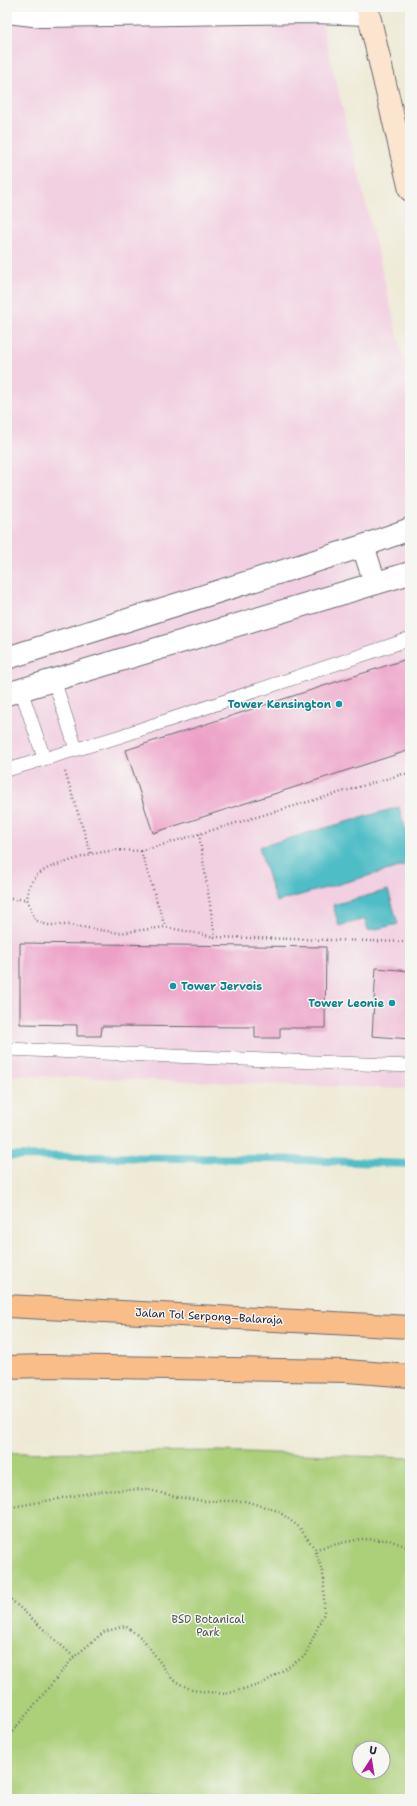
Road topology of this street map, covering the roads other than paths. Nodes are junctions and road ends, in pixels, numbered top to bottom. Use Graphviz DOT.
graph roads {
  1 [pos="368,10"];
  2 [pos="166,11"];
  3 [pos="7,12"];
  4 [pos="410,190"];
  5 [pos="410,529"];
  6 [pos="363,546"];
  7 [pos="410,573"];
  8 [pos="375,583"];
  9 [pos="410,639"];
  10 [pos="7,658"];
  11 [pos="54,680"];
  12 [pos="14,692"];
  13 [pos="76,749"];
  14 [pos="44,758"];
  15 [pos="7,770"];
  16 [pos="7,1049"];
  17 [pos="410,1066"];
  18 [pos="7,1306"];
  19 [pos="410,1327"];
  20 [pos="7,1367"];
  21 [pos="410,1376"];
  1 -- 2 [label="street"];
  1 -- 4 [label="main road"];
  2 -- 3 [label="street"];
  5 -- 6 [label="street"];
  6 -- 8 [label="street"];
  6 -- 10 [label="street"];
  7 -- 8 [label="street"];
  8 -- 11 [label="street"];
  9 -- 13 [label="lane"];
  11 -- 12 [label="street"];
  11 -- 13 [label="lane"];
  12 -- 14 [label="lane"];
  13 -- 14 [label="lane"];
  14 -- 15 [label="lane"];
  16 -- 17 [label="lane"];
  18 -- 19 [label="highway, Jalan Tol Serpong–Balaraja"];
  20 -- 21 [label="highway"];
}
